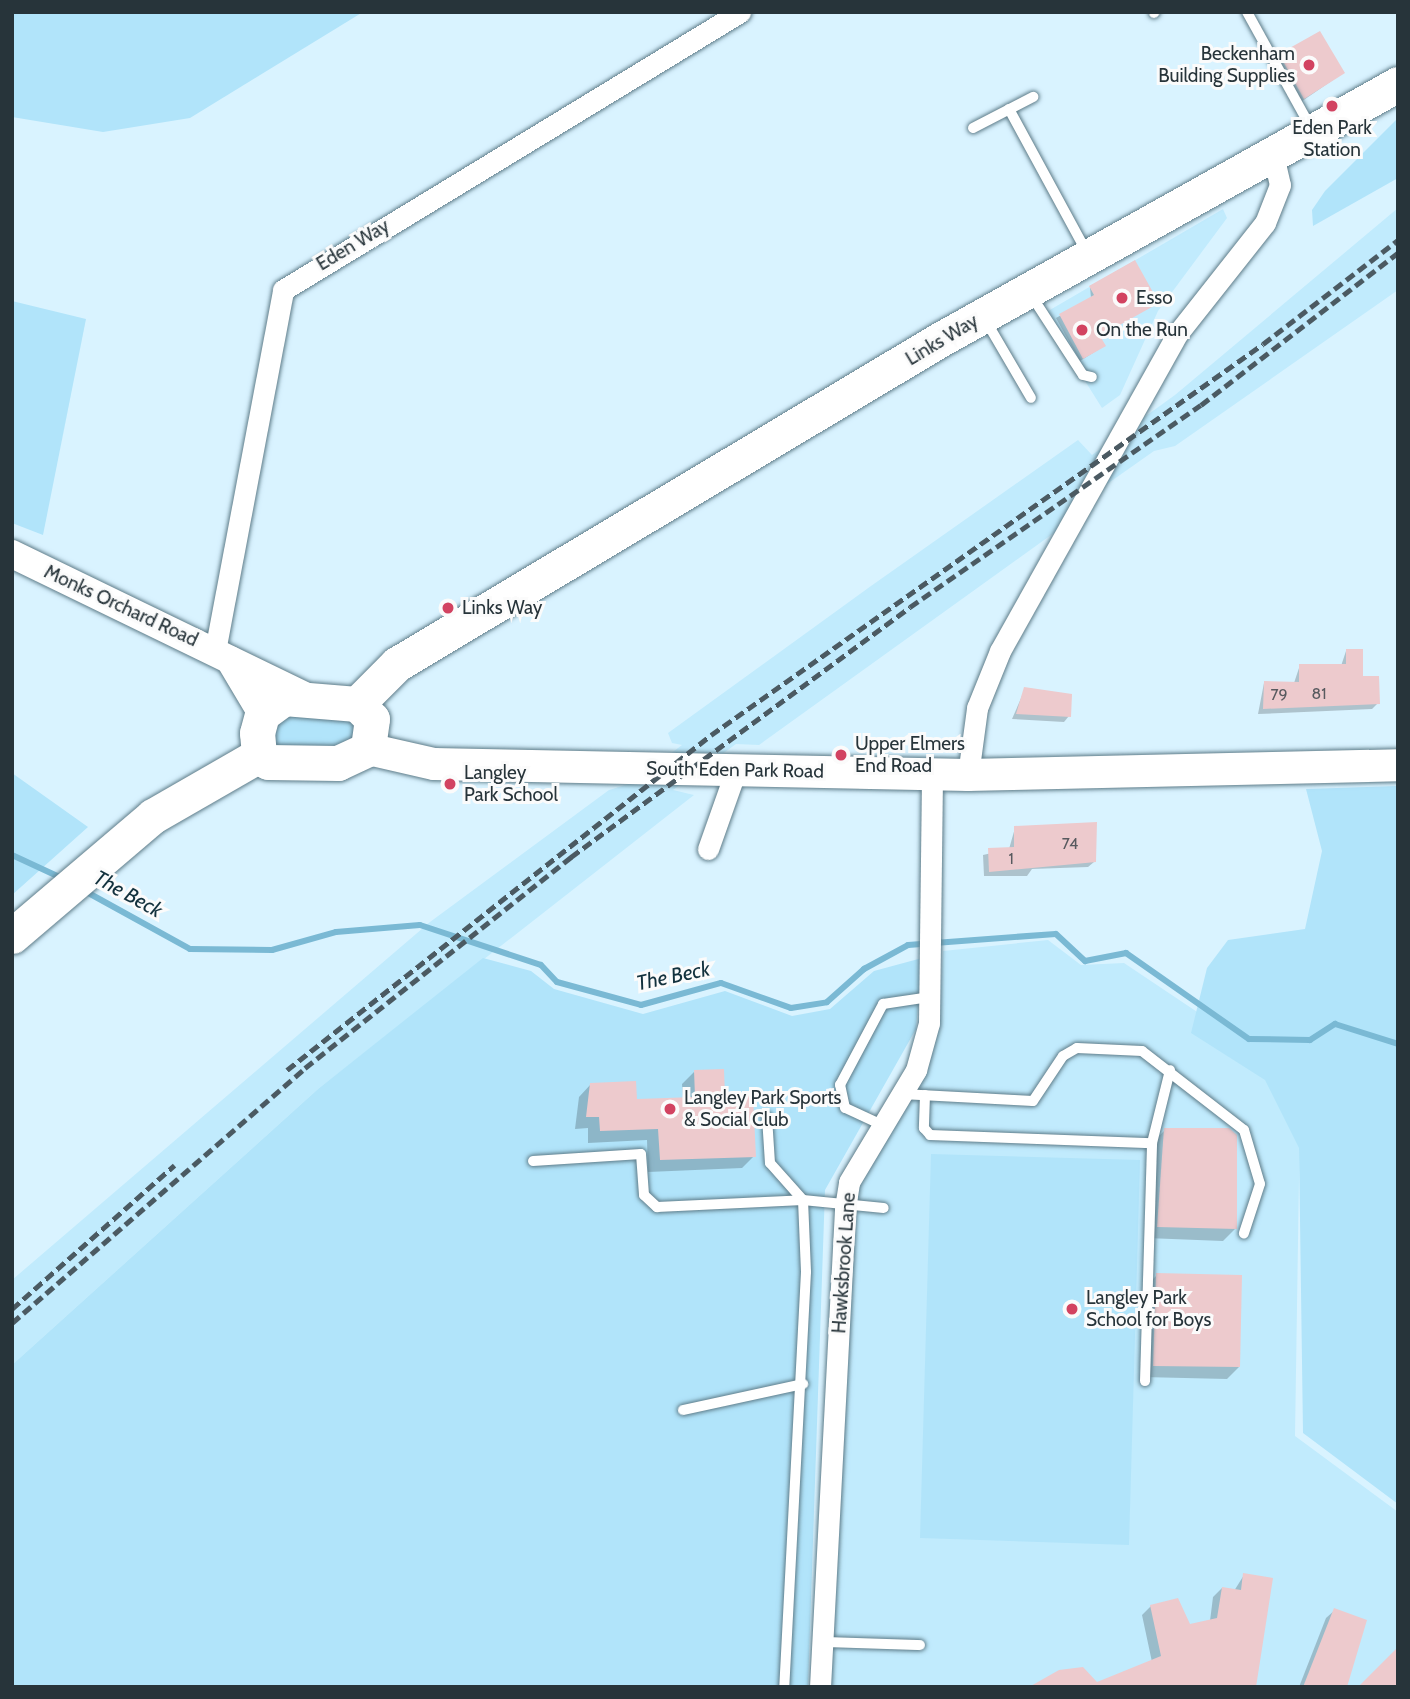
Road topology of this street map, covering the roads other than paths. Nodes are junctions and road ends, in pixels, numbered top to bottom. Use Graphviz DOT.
graph roads {
  1 [pos="740,12"];
  2 [pos="1247,12"];
  3 [pos="1398,84"];
  4 [pos="1033,97"];
  5 [pos="1009,109"];
  6 [pos="973,128"];
  7 [pos="1314,135"];
  8 [pos="1273,155"];
  9 [pos="1088,254"];
  10 [pos="1028,289"];
  11 [pos="983,315"];
  12 [pos="1092,377"];
  13 [pos="1031,398"];
  14 [pos="12,554"];
  15 [pos="223,655"];
  16 [pos="304,696"];
  17 [pos="357,704"];
  18 [pos="262,714"];
  19 [pos="368,749"];
  20 [pos="260,755"];
  21 [pos="1398,765"];
  22 [pos="736,770"];
  23 [pos="932,774"];
  24 [pos="968,775"];
  25 [pos="708,849"];
  26 [pos="12,936"];
  27 [pos="930,997"];
  28 [pos="1170,1070"];
  29 [pos="899,1094"];
  30 [pos="925,1095"];
  31 [pos="767,1117"];
  32 [pos="880,1124"];
  33 [pos="1152,1143"];
  34 [pos="533,1161"];
  35 [pos="803,1200"];
  36 [pos="845,1208"];
  37 [pos="884,1208"];
  38 [pos="1244,1233"];
  39 [pos="1144,1381"];
  40 [pos="803,1384"];
  41 [pos="683,1410"];
  42 [pos="823,1642"];
  43 [pos="920,1645"];
  44 [pos="784,1687"];
  45 [pos="820,1687"];
  1 -- 15 [label="street, Eden Way"];
  2 -- 7 [label="lane"];
  3 -- 7 [label="main road, Links Way"];
  4 -- 5 [label="lane"];
  5 -- 6 [label="lane"];
  5 -- 9 [label="lane"];
  7 -- 8 [label="main road, Links Way"];
  8 -- 9 [label="main road, Links Way"];
  8 -- 24 [label="street"];
  9 -- 10 [label="main road, Links Way"];
  10 -- 11 [label="main road, Links Way"];
  10 -- 12 [label="lane"];
  11 -- 13 [label="lane"];
  11 -- 17 [label="main road, Links Way"];
  14 -- 15 [label="street, Monks Orchard Road"];
  15 -- 16 [label="street, Monks Orchard Road"];
  15 -- 18 [label="street"];
  16 -- 17 [label="main road"];
  16 -- 18 [label="main road"];
  17 -- 19 [label="main road"];
  18 -- 20 [label="main road"];
  19 -- 20 [label="main road"];
  19 -- 22 [label="main road, South Eden Park Road"];
  20 -- 26 [label="main road"];
  21 -- 24 [label="main road, South Eden Park Road"];
  22 -- 23 [label="main road, South Eden Park Road"];
  22 -- 25 [label="street"];
  23 -- 24 [label="main road, South Eden Park Road"];
  23 -- 27 [label="street, Hawksbrook Lane"];
  27 -- 29 [label="street, Hawksbrook Lane"];
  27 -- 32 [label="lane"];
  28 -- 30 [label="lane"];
  28 -- 33 [label="lane"];
  28 -- 38 [label="lane"];
  29 -- 30 [label="lane"];
  29 -- 32 [label="street, Hawksbrook Lane"];
  30 -- 33 [label="lane"];
  31 -- 35 [label="lane"];
  32 -- 36 [label="street, Hawksbrook Lane"];
  33 -- 39 [label="lane"];
  34 -- 35 [label="lane"];
  35 -- 36 [label="lane"];
  35 -- 40 [label="lane"];
  36 -- 37 [label="lane"];
  36 -- 42 [label="street, Hawksbrook Lane"];
  40 -- 41 [label="lane"];
  40 -- 44 [label="lane"];
  42 -- 43 [label="lane"];
  42 -- 45 [label="street, Hawksbrook Lane"];
}
